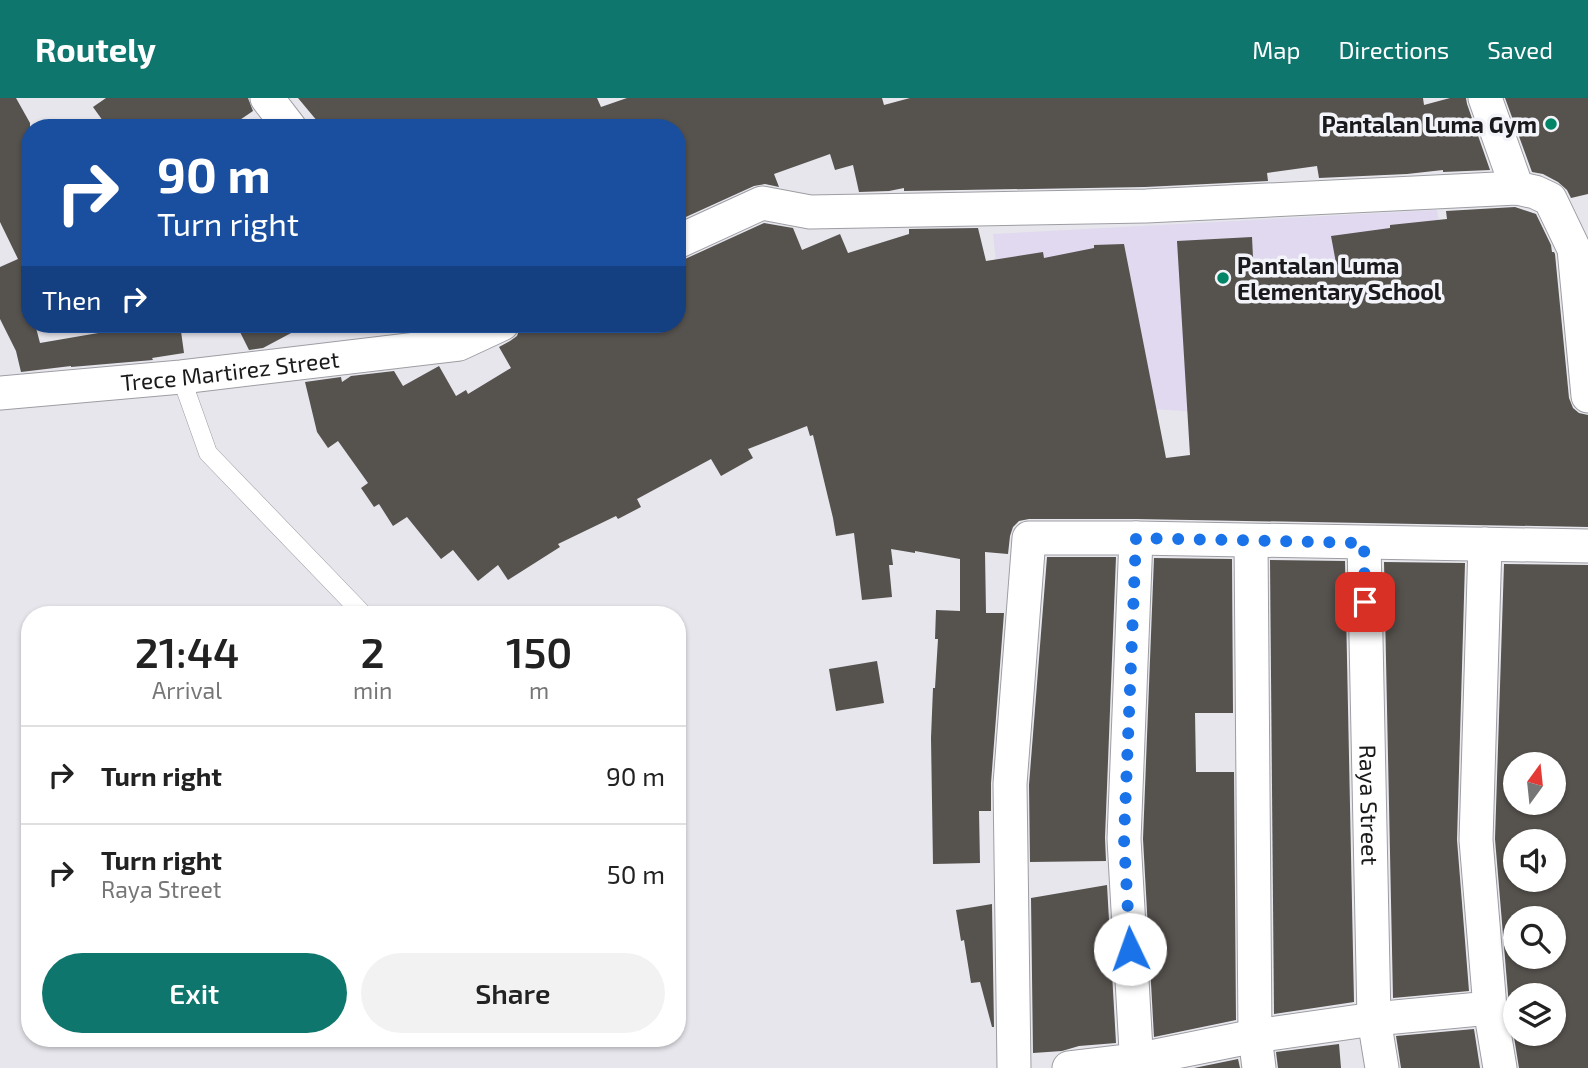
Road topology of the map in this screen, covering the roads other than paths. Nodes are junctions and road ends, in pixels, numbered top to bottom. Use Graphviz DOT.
graph roads {
  1 [pos="267,98"];
  2 [pos="1485,98"];
  3 [pos="283,119"];
  4 [pos="1517,188"];
  5 [pos="686,239"];
  6 [pos="451,334"];
  7 [pos="181,377"];
  8 [pos="0,393"];
  9 [pos="1588,396"];
  10 [pos="1136,538"];
  11 [pos="1251,541"];
  12 [pos="1364,543"];
  13 [pos="1485,544"];
  14 [pos="1588,546"];
  15 [pos="355,606"];
  16 [pos="1490,1008"];
  17 [pos="1374,1019"];
  18 [pos="1257,1052"];
  19 [pos="1137,1064"];
  20 [pos="1014,1068"];
  21 [pos="1069,1068"];
  22 [pos="1382,1068"];
  23 [pos="1500,1068"];
  1 -- 3 [label="street"];
  2 -- 4 [label="street"];
  4 -- 5 [label="street"];
  4 -- 9 [label="street"];
  6 -- 7 [label="street, Trece Martirez Street"];
  7 -- 8 [label="street, Trece Martirez Street"];
  7 -- 15 [label="lane"];
  10 -- 11 [label="street"];
  10 -- 19 [label="street"];
  10 -- 20 [label="street"];
  11 -- 12 [label="street"];
  11 -- 18 [label="street"];
  12 -- 13 [label="street"];
  12 -- 17 [label="street, Raya Street"];
  13 -- 14 [label="street"];
  13 -- 16 [label="street"];
  16 -- 17 [label="street"];
  16 -- 23 [label="street"];
  17 -- 18 [label="street"];
  17 -- 22 [label="street, Raya Street"];
  18 -- 19 [label="street"];
  19 -- 21 [label="street"];
}
